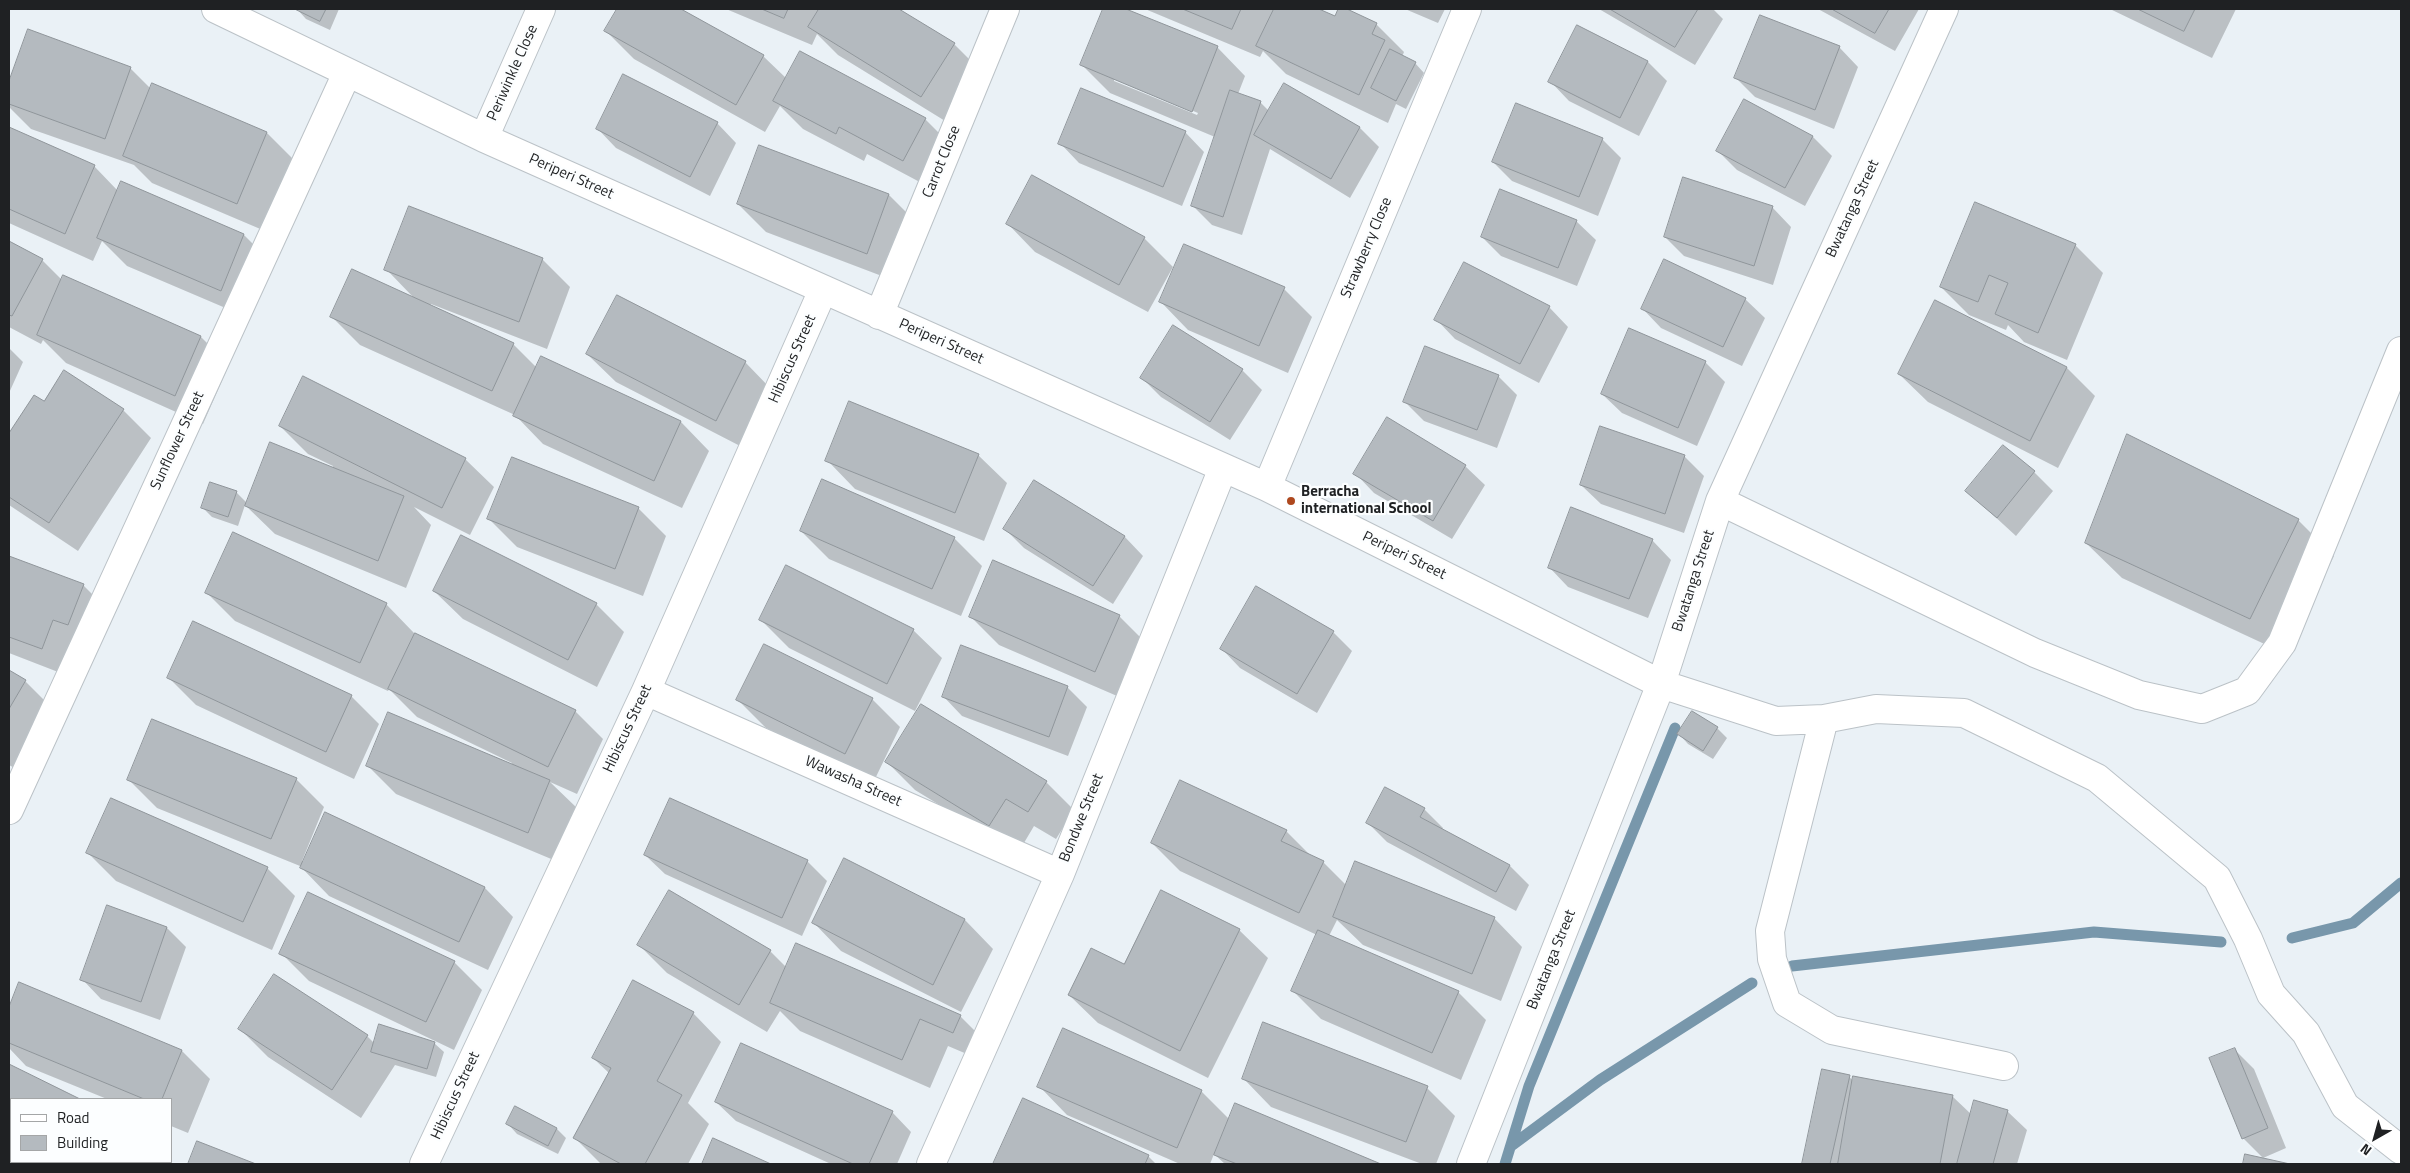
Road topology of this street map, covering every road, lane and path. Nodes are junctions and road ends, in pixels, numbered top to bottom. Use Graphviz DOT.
graph roads {
  1 [pos="216,9"];
  2 [pos="541,9"];
  3 [pos="1005,9"];
  4 [pos="1467,9"];
  5 [pos="1944,9"];
  6 [pos="348,72"];
  7 [pos="484,138"];
  8 [pos="823,290"];
  9 [pos="879,315"];
  10 [pos="2401,351"];
  11 [pos="1223,468"];
  12 [pos="1267,487"];
  13 [pos="1720,500"];
  14 [pos="1661,684"];
  15 [pos="646,691"];
  16 [pos="1824,720"];
  17 [pos="9,810"];
  18 [pos="1060,874"];
  19 [pos="2004,1066"];
  20 [pos="2400,1147"];
  21 [pos="424,1164"];
  22 [pos="931,1164"];
  23 [pos="1471,1164"];
  1 -- 6 [label="street, Periperi Street"];
  2 -- 7 [label="street, Periwinkle Close"];
  3 -- 9 [label="street, Carrot Close"];
  4 -- 12 [label="street, Strawberry Close"];
  5 -- 13 [label="street, Bwatanga Street"];
  6 -- 7 [label="street, Periperi Street"];
  6 -- 17 [label="street, Sunflower Street"];
  7 -- 8 [label="street, Periperi Street"];
  8 -- 9 [label="street, Periperi Street"];
  8 -- 15 [label="street, Hibiscus Street"];
  9 -- 11 [label="street, Periperi Street"];
  10 -- 13 [label="street"];
  11 -- 12 [label="street, Periperi Street"];
  11 -- 18 [label="street, Bondwe Street"];
  12 -- 14 [label="street, Periperi Street"];
  13 -- 14 [label="street, Bwatanga Street"];
  14 -- 16 [label="street, Periperi Street"];
  14 -- 23 [label="street, Bwatanga Street"];
  15 -- 18 [label="street, Wawasha Street"];
  15 -- 21 [label="street, Hibiscus Street"];
  16 -- 19 [label="street"];
  16 -- 20 [label="street, Periperi Street"];
  18 -- 22 [label="street, Bondwe Street"];
}
